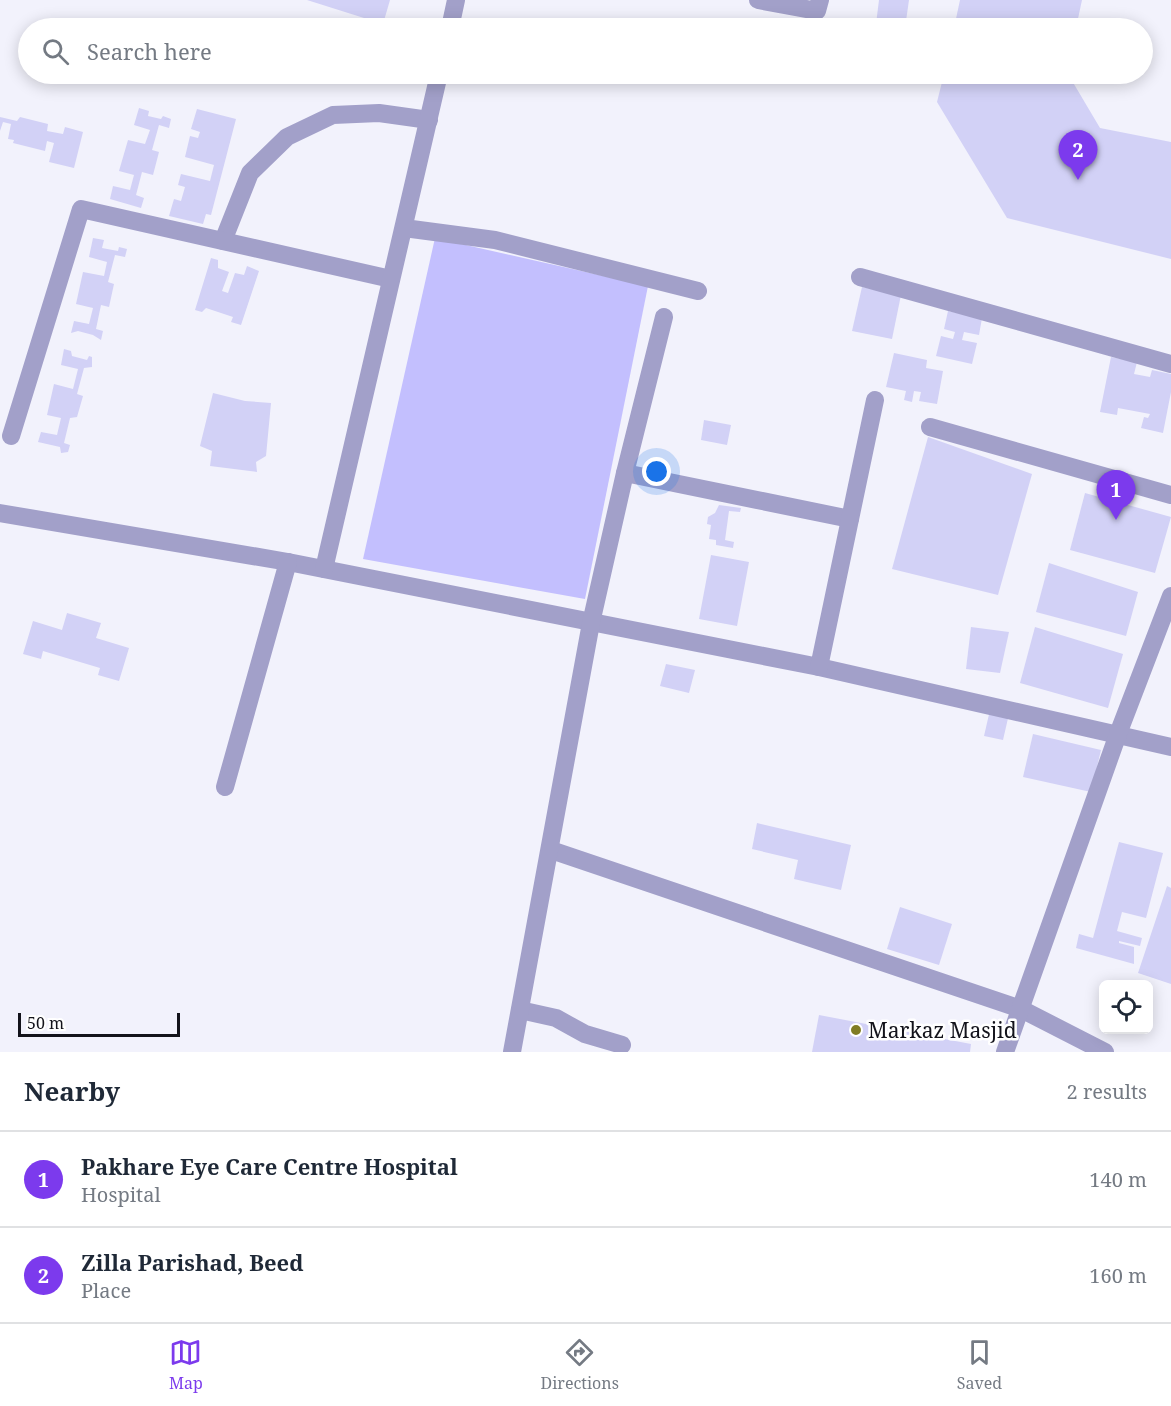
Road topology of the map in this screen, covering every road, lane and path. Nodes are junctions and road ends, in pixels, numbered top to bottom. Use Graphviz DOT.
graph roads {
  1 [pos="456,0"];
  2 [pos="758,0"];
  3 [pos="820,0"];
  4 [pos="452,18"];
  5 [pos="437,84"];
  6 [pos="429,120"];
  7 [pos="404,228"];
  8 [pos="223,241"];
  9 [pos="860,277"];
  10 [pos="392,279"];
  11 [pos="699,291"];
  12 [pos="664,317"];
  13 [pos="1171,364"];
  14 [pos="875,400"];
  15 [pos="930,427"];
  16 [pos="11,436"];
  17 [pos="625,473"];
  18 [pos="1171,495"];
  19 [pos="0,513"];
  20 [pos="850,519"];
  21 [pos="288,562"];
  22 [pos="324,569"];
  23 [pos="1171,596"];
  24 [pos="591,623"];
  25 [pos="819,667"];
  26 [pos="1118,734"];
  27 [pos="1171,747"];
  28 [pos="225,787"];
  29 [pos="551,850"];
  30 [pos="1021,1009"];
  31 [pos="520,1010"];
  32 [pos="622,1045"];
  33 [pos="512,1052"];
  34 [pos="1005,1052"];
  35 [pos="1105,1052"];
  1 -- 4 [label="street"];
  2 -- 3 [label="street"];
  5 -- 6 [label="street"];
  6 -- 7 [label="street"];
  6 -- 8 [label="street"];
  7 -- 10 [label="street"];
  7 -- 11 [label="street"];
  8 -- 10 [label="street"];
  8 -- 16 [label="street"];
  9 -- 13 [label="street"];
  10 -- 22 [label="street"];
  12 -- 17 [label="street"];
  14 -- 20 [label="street"];
  15 -- 18 [label="street"];
  17 -- 20 [label="street"];
  17 -- 24 [label="street"];
  19 -- 21 [label="street"];
  20 -- 25 [label="street"];
  21 -- 22 [label="street"];
  21 -- 28 [label="street"];
  22 -- 24 [label="street"];
  23 -- 26 [label="street"];
  24 -- 25 [label="street"];
  24 -- 29 [label="street"];
  25 -- 26 [label="street"];
  26 -- 27 [label="street"];
  26 -- 30 [label="street"];
  29 -- 30 [label="street"];
  29 -- 31 [label="street"];
  30 -- 34 [label="street"];
  30 -- 35 [label="street"];
  31 -- 32 [label="street"];
  31 -- 33 [label="street"];
}
